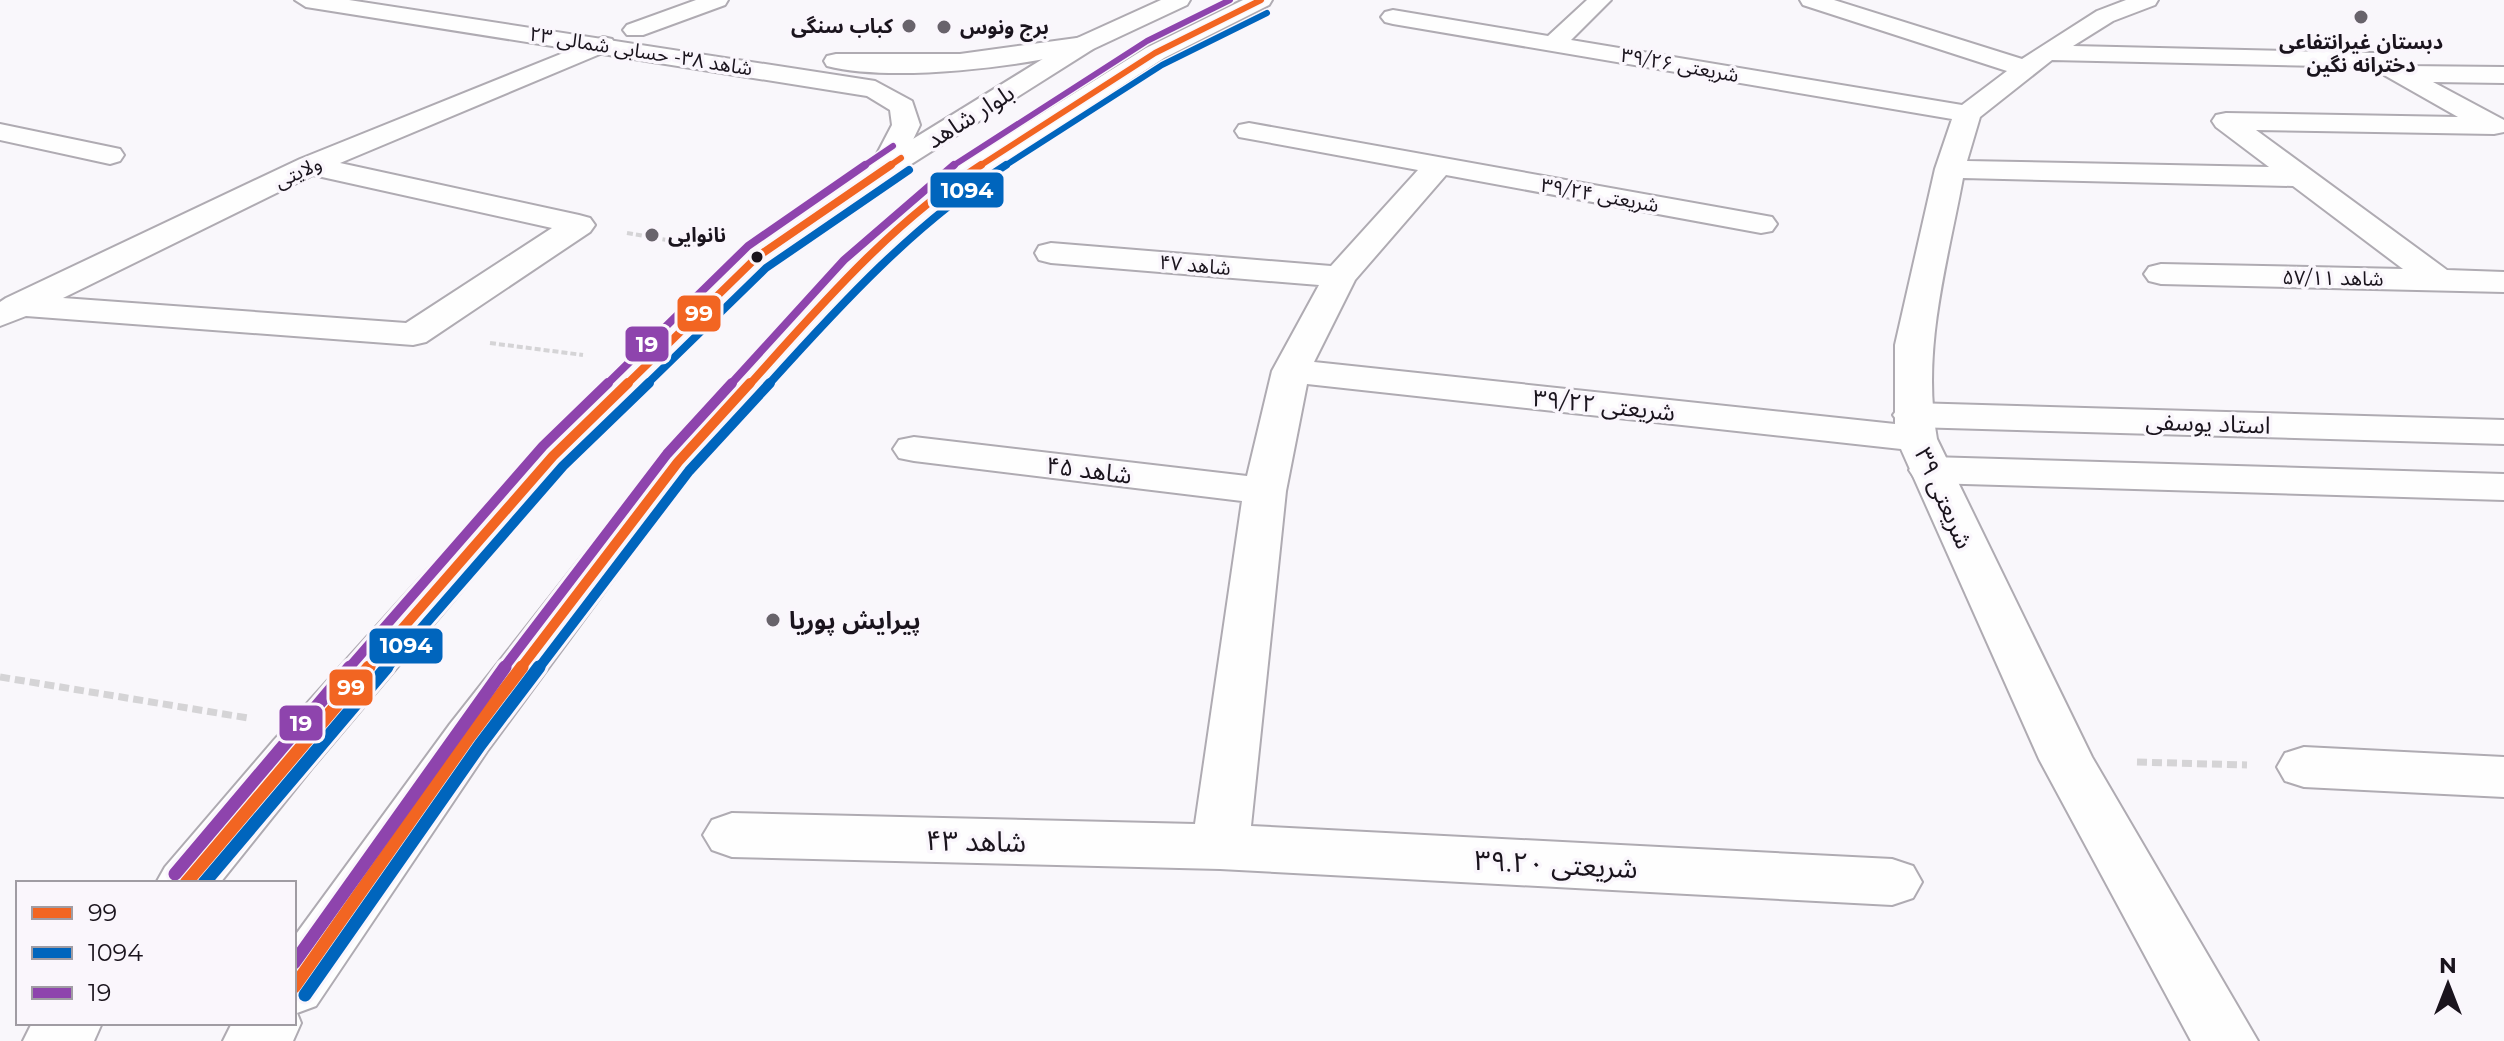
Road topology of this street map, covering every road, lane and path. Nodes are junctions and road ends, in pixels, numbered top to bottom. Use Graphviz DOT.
graph roads {
  1 [pos="306,0"];
  2 [pos="429,0"];
  3 [pos="717,0"];
  4 [pos="1179,0"];
  5 [pos="1261,0"];
  6 [pos="1600,0"];
  7 [pos="1811,0"];
  8 [pos="2147,0"];
  9 [pos="1393,17"];
  10 [pos="635,30"];
  11 [pos="603,44"];
  12 [pos="1084,44"];
  13 [pos="1553,44"];
  14 [pos="2036,60"];
  15 [pos="942,65"];
  16 [pos="2397,74"];
  17 [pos="2504,75"];
  18 [pos="875,89"];
  19 [pos="1967,114"];
  20 [pos="2499,129"];
  21 [pos="1249,131"];
  22 [pos="4,134"];
  23 [pos="110,155"];
  24 [pos="310,165"];
  25 [pos="1439,165"];
  26 [pos="884,169"];
  27 [pos="1950,169"];
  28 [pos="2302,177"];
  29 [pos="1761,224"];
  30 [pos="579,225"];
  31 [pos="1051,253"];
  32 [pos="760,255"];
  33 [pos="2161,274"];
  34 [pos="1340,277"];
  35 [pos="2438,280"];
  36 [pos="2504,282"];
  37 [pos="6,309"];
  38 [pos="413,334"];
  39 [pos="649,363"];
  40 [pos="1291,371"];
  41 [pos="2504,432"];
  42 [pos="1920,441"];
  43 [pos="914,449"];
  44 [pos="2504,487"];
  45 [pos="1265,491"];
  46 [pos="0,677"];
  47 [pos="315,729"];
  48 [pos="2066,759"];
  49 [pos="2304,767"];
  50 [pos="2504,777"];
  51 [pos="732,835"];
  52 [pos="1220,847"];
  53 [pos="188,881"];
  54 [pos="1892,882"];
  55 [pos="296,984"];
  56 [pos="68,1025"];
  57 [pos="56,1041"];
  58 [pos="2225,1041"];
  1 -- 11 [label="street, شاهد ۳۸- حسابی شمالی ۲۳"];
  2 -- 10 [label="street, شاهد ۳۸- حسابی شمالی ۲۳"];
  3 -- 10 [label="street"];
  4 -- 12 [label="street, بلوار شاهد"];
  5 -- 55 [label="street, بلوار شاهد"];
  6 -- 13 [label="street"];
  7 -- 14 [label="street"];
  8 -- 14 [label="street"];
  9 -- 13 [label="street, شریعتی ۳۹/۲۶"];
  10 -- 15 [label="street, شاهد ۳۸- حسابی شمالی ۲۳"];
  11 -- 18 [label="street, شاهد ۳۸- حسابی شمالی ۲۳"];
  11 -- 24 [label="street, ولایتی"];
  12 -- 15 [label="street, شاهد ۳۸- حسابی شمالی ۲۳"];
  12 -- 26 [label="street, بلوار شاهد"];
  13 -- 19 [label="street, شریعتی ۳۹/۲۶"];
  14 -- 16 [label="street"];
  14 -- 19 [label="street"];
  15 -- 18 [label="street, شاهد ۳۸- حسابی شمالی ۲۳"];
  16 -- 17 [label="street"];
  16 -- 20 [label="street"];
  18 -- 26 [label="street"];
  19 -- 27 [label="street, شریعتی ۳۹"];
  20 -- 28 [label="street"];
  21 -- 25 [label="street, شریعتی ۳۹/۲۴"];
  22 -- 23 [label="street"];
  24 -- 30 [label="street"];
  24 -- 37 [label="street, ولایتی"];
  25 -- 29 [label="street, شریعتی ۳۹/۲۴"];
  25 -- 34 [label="street"];
  26 -- 32 [label="street, بلوار شاهد"];
  27 -- 28 [label="street"];
  27 -- 42 [label="street, شریعتی ۳۹"];
  28 -- 35 [label="street"];
  30 -- 32 [label="path"];
  30 -- 38 [label="street"];
  31 -- 34 [label="street, شاهد ۴۷"];
  32 -- 39 [label="street, بلوار شاهد"];
  33 -- 35 [label="street, شاهد ۵۷/۱۱"];
  34 -- 40 [label="street"];
  35 -- 36 [label="street, شاهد ۵۷/۱۱"];
  37 -- 38 [label="street"];
  38 -- 39 [label="path"];
  39 -- 47 [label="street, بلوار شاهد"];
  40 -- 42 [label="street, شریعتی ۳۹/۲۲"];
  40 -- 45 [label="street"];
  41 -- 42 [label="street, استاد یوسفی"];
  42 -- 44 [label="street"];
  42 -- 48 [label="street, شریعتی ۳۹"];
  43 -- 45 [label="street, شاهد ۴۵"];
  45 -- 52 [label="street"];
  46 -- 47 [label="path"];
  47 -- 53 [label="street, بلوار شاهد"];
  48 -- 49 [label="path"];
  48 -- 58 [label="street, شریعتی ۳۹"];
  49 -- 50 [label="street"];
  51 -- 52 [label="street, شاهد ۴۳"];
  52 -- 54 [label="street, شریعتی ۳۹.۲۰"];
  56 -- 57 [label="street"];
}
